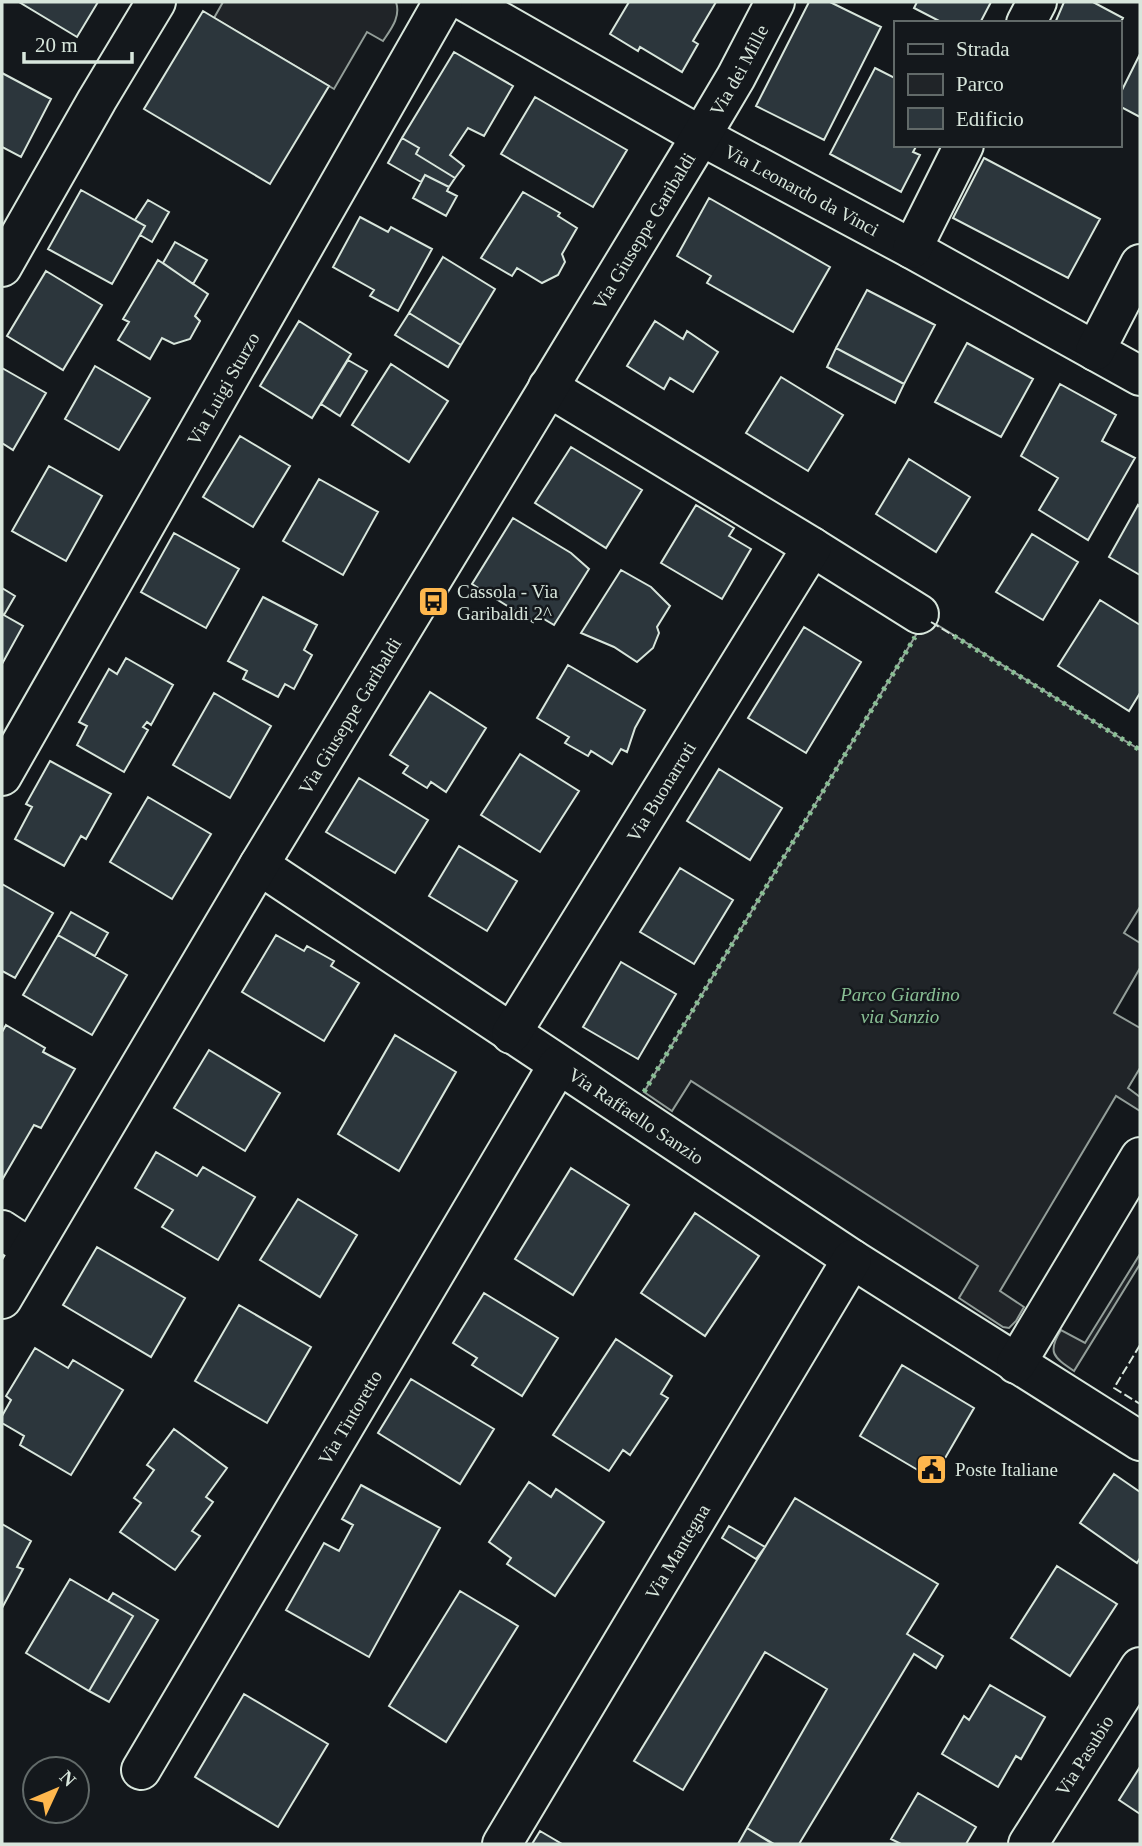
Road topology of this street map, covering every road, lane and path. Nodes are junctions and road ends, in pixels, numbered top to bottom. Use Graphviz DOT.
graph roads {
  1 [pos="156,2"];
  2 [pos="443,2"];
  3 [pos="466,2"];
  4 [pos="775,2"];
  5 [pos="1037,2"];
  6 [pos="1027,21"];
  7 [pos="701,136"];
  8 [pos="963,147"];
  9 [pos="912,249"];
  10 [pos="1140,264"];
  11 [pos="2,267"];
  12 [pos="1095,351"];
  13 [pos="1140,376"];
  14 [pos="548,387"];
  15 [pos="812,547"];
  16 [pos="919,614"];
  17 [pos="2,776"];
  18 [pos="259,865"];
  19 [pos="511,1034"];
  20 [pos="558,1065"];
  21 [pos="1134,1166"];
  22 [pos="16,1240"];
  23 [pos="852,1259"];
  24 [pos="2,1299"];
  25 [pos="1016,1364"];
  26 [pos="1140,1441"];
  27 [pos="1140,1667"];
  28 [pos="141,1770"];
  29 [pos="502,1844"];
  30 [pos="1028,1844"];
  1 -- 11 [label="street"];
  2 -- 17 [label="street, Via Luigi Sturzo"];
  3 -- 7 [label="street, Via Leonardo da Vinci"];
  4 -- 7 [label="street, Via dei Mille"];
  5 -- 6 [label="street"];
  7 -- 9 [label="street, Via Leonardo da Vinci"];
  7 -- 14 [label="street, Via Giuseppe Garibaldi"];
  8 -- 9 [label="street"];
  9 -- 12 [label="street, Via Leonardo da Vinci"];
  10 -- 12 [label="street"];
  12 -- 13 [label="street, Via Leonardo da Vinci"];
  14 -- 15 [label="street"];
  14 -- 18 [label="street, Via Giuseppe Garibaldi"];
  15 -- 16 [label="street"];
  15 -- 19 [label="street, Via Buonarroti"];
  18 -- 19 [label="street, Via Raffaello Sanzio"];
  18 -- 22 [label="street, Via Giuseppe Garibaldi"];
  19 -- 20 [label="street, Via Raffaello Sanzio"];
  20 -- 23 [label="street, Via Raffaello Sanzio"];
  20 -- 28 [label="street, Via Tintoretto"];
  21 -- 25 [label="street"];
  22 -- 24 [label="street, Via Giuseppe Garibaldi"];
  23 -- 25 [label="street, Via Raffaello Sanzio"];
  23 -- 29 [label="street, Via Mantegna"];
  25 -- 26 [label="street, Via Raffaello Sanzio"];
  27 -- 30 [label="street, Via Pasubio"];
}
